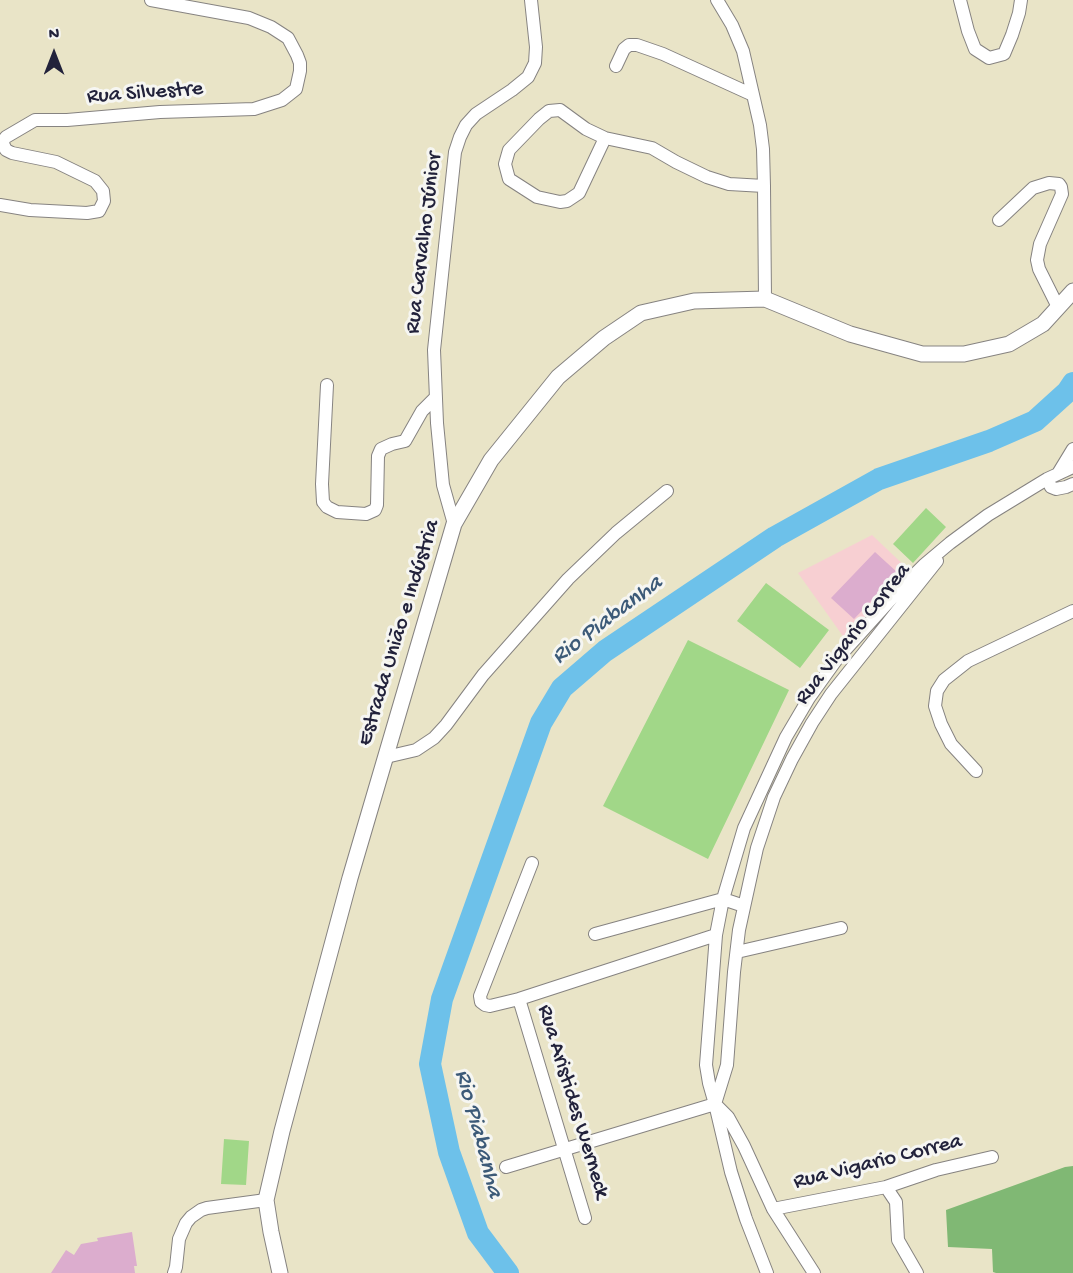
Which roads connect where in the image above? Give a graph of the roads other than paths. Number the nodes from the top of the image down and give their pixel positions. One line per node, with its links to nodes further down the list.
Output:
1 (151, 0): 10 (street, Rua Silvestre)
2 (531, 0): 16 (street, Rua Carvalho Júnior)
3 (717, 0): 7 (street)
4 (960, 0): 5 (street)
5 (1021, 0)
6 (616, 66): 7 (street)
7 (753, 95): 9 (street)
8 (605, 138): 8 (street); 9 (street)
9 (764, 186): 13 (street)
10 (0, 204)
11 (999, 220): 14 (street)
12 (1073, 291): 14 (main road, Estrada União e Indústria)
13 (765, 299): 14 (main road, Estrada União e Indústria); 23 (main road, Estrada União e Indústria)
14 (1058, 307)
15 (327, 385): 16 (street)
16 (436, 397): 23 (street, Rua Carvalho Júnior)
17 (1073, 449): 19 (street, Rua Vigario Correa)
18 (1073, 467): 19 (street)
19 (1059, 472): 20 (street, Rua Vigario Correa)
20 (1047, 479): 21 (street); 24 (street, Rua Vigario Correa)
21 (1073, 484)
22 (668, 491): 28 (street)
23 (454, 524): 28 (main road, Estrada União e Indústria)
24 (950, 543): 26 (street, Rua Vigario Correa); 27 (street, Rua Vigario Correa)
25 (1073, 611): 29 (street)
26 (820, 682): 27 (street); 31 (street, Rua Vigario Correa)
27 (831, 694): 32 (street, Rua Vigario Correa)
28 (386, 757): 43 (main road, Estrada União e Indústria)
29 (976, 771)
30 (532, 863): 37 (street)
31 (723, 899): 32 (street); 34 (street); 35 (street, Rua Vigario Correa)
32 (744, 906): 36 (street, Rua Vigario Correa)
33 (841, 928): 36 (street)
34 (595, 934)
35 (716, 935): 37 (street); 38 (street, Rua Vigario Correa)
36 (737, 952): 38 (street, Rua Vigario Correa)
37 (519, 999): 39 (street, Rua Aristides Werneck)
38 (716, 1104): 39 (street); 44 (street, Rua Vigario Correa); 48 (street)
39 (564, 1150): 41 (street); 45 (street, Rua Aristides Werneck)
40 (992, 1157): 42 (street, Rua Vigario Correa)
41 (506, 1167)
42 (886, 1187): 44 (street, Rua Vigario Correa); 50 (street)
43 (267, 1200): 46 (street); 47 (main road, Estrada União e Indústria)
44 (773, 1209): 49 (street, Rua Vigario Correa)
45 (585, 1218)
46 (174, 1273)
47 (280, 1273)
48 (767, 1273)
49 (814, 1273)
50 (917, 1273)

